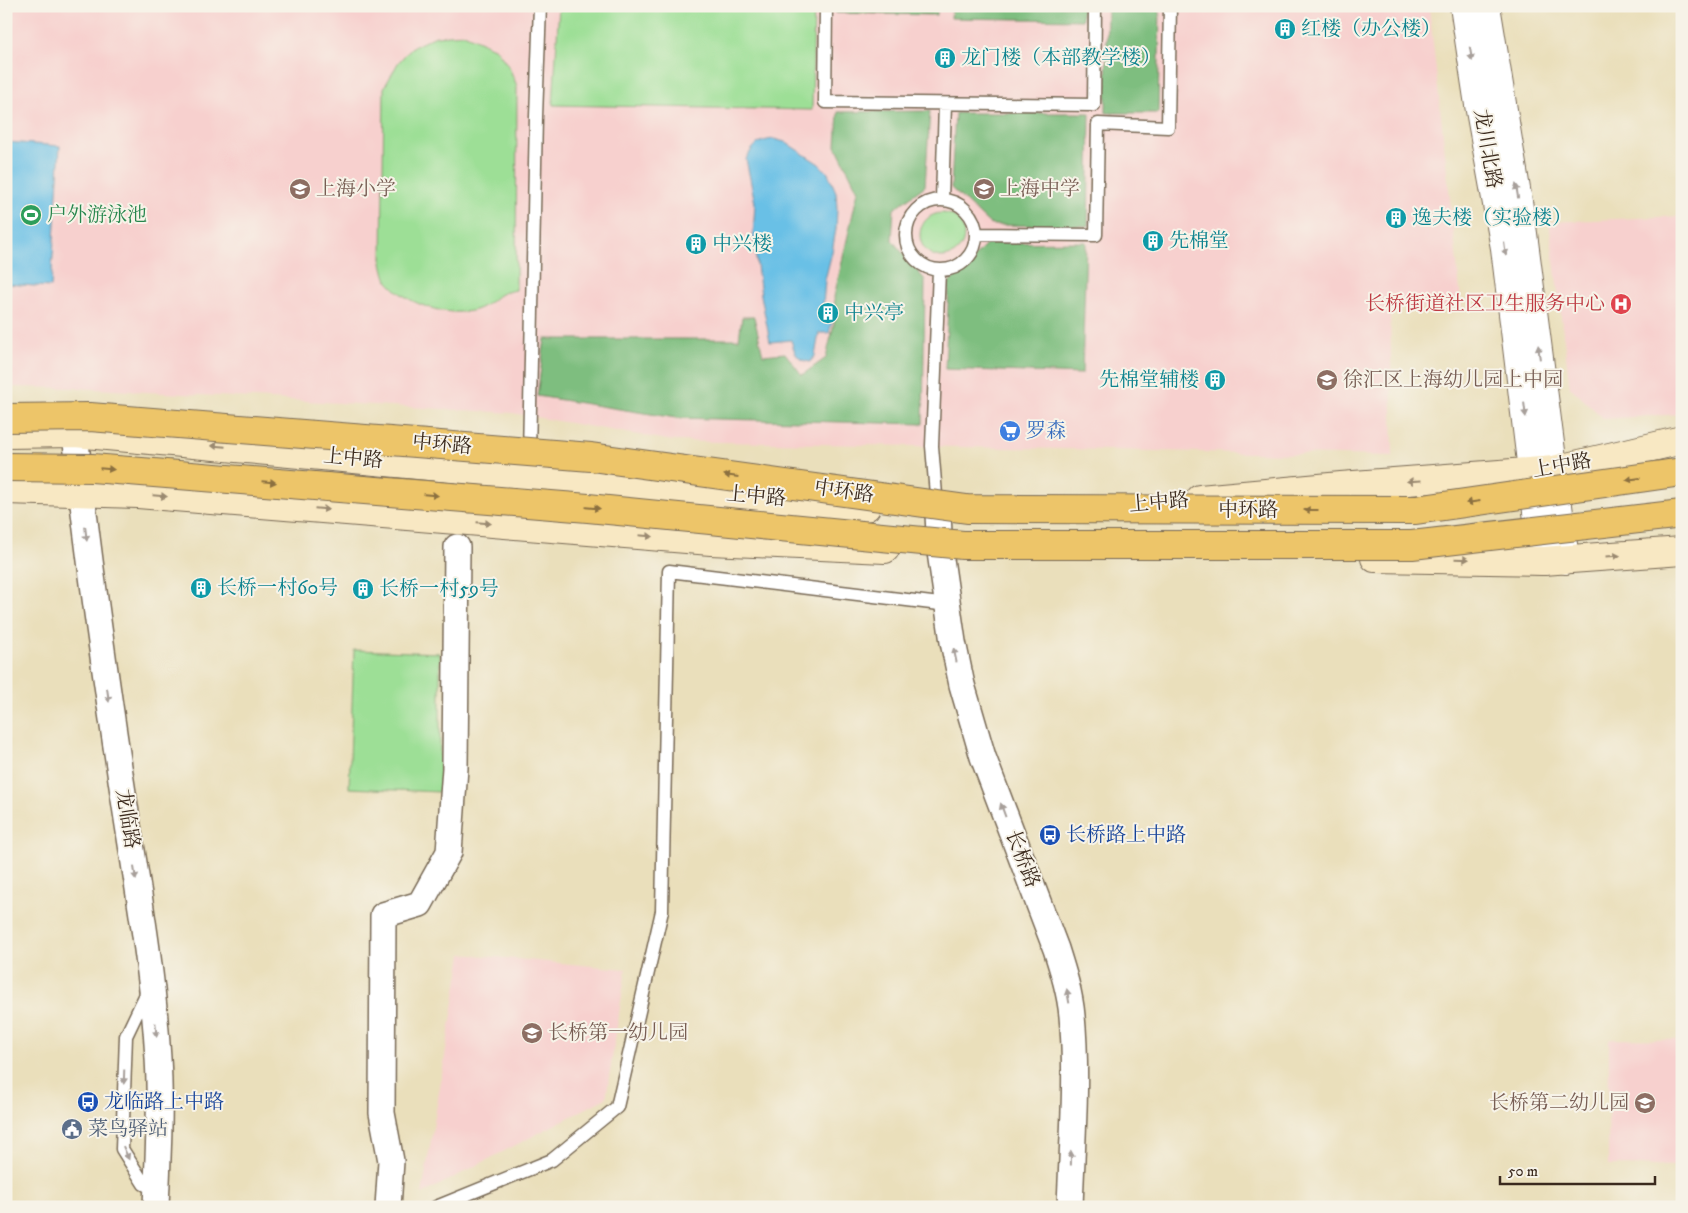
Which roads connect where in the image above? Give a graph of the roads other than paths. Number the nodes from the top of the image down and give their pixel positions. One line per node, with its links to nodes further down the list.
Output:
1 (540, 6): 18 (lane)
2 (826, 6): 7 (lane)
3 (1095, 6): 7 (lane)
4 (1170, 6): 9 (lane)
5 (1464, 6): 16 (street, 龙川北路, one-way to 16)
6 (1486, 6): 16 (street, 龙川北路, one-way to 6)
7 (945, 104): 8 (lane)
8 (942, 200): 9 (lane); 10 (lane)
9 (977, 234): 10 (lane)
10 (938, 270): 21 (lane)
11 (6, 418): 17 (highway, 中环路, one-way to 11, bridge)
12 (75, 433): 13 (main road, 上中路); 18 (main road, 上中路, one-way to 12); 20 (street, 龙临路)
13 (6, 434)
14 (1682, 440): 16 (main road, 上中路)
15 (6, 467): 22 (highway, 中环路, one-way to 22, bridge)
16 (1544, 471): 21 (main road, 上中路, one-way to 21); 26 (street, 龙川北路)
17 (1682, 472)
18 (528, 475): 21 (main road, 上中路)
19 (6, 490): 20 (main road)
20 (81, 492): 25 (main road, one-way to 25); 28 (street, 龙临路, one-way to 28)
21 (938, 514): 25 (street, 长桥路)
22 (1682, 514)
23 (457, 546): 30 (street)
24 (1682, 551): 26 (main road, one-way to 24)
25 (940, 552): 26 (main road, one-way to 26); 27 (street, 长桥路)
26 (1554, 560)
27 (948, 605): 31 (lane); 32 (street, 长桥路, one-way to 27)
28 (152, 981): 29 (street, 龙临路, one-way to 29); 29 (lane, one-way to 29)
29 (156, 1199)
30 (388, 1207)
31 (436, 1207)
32 (1070, 1207)

